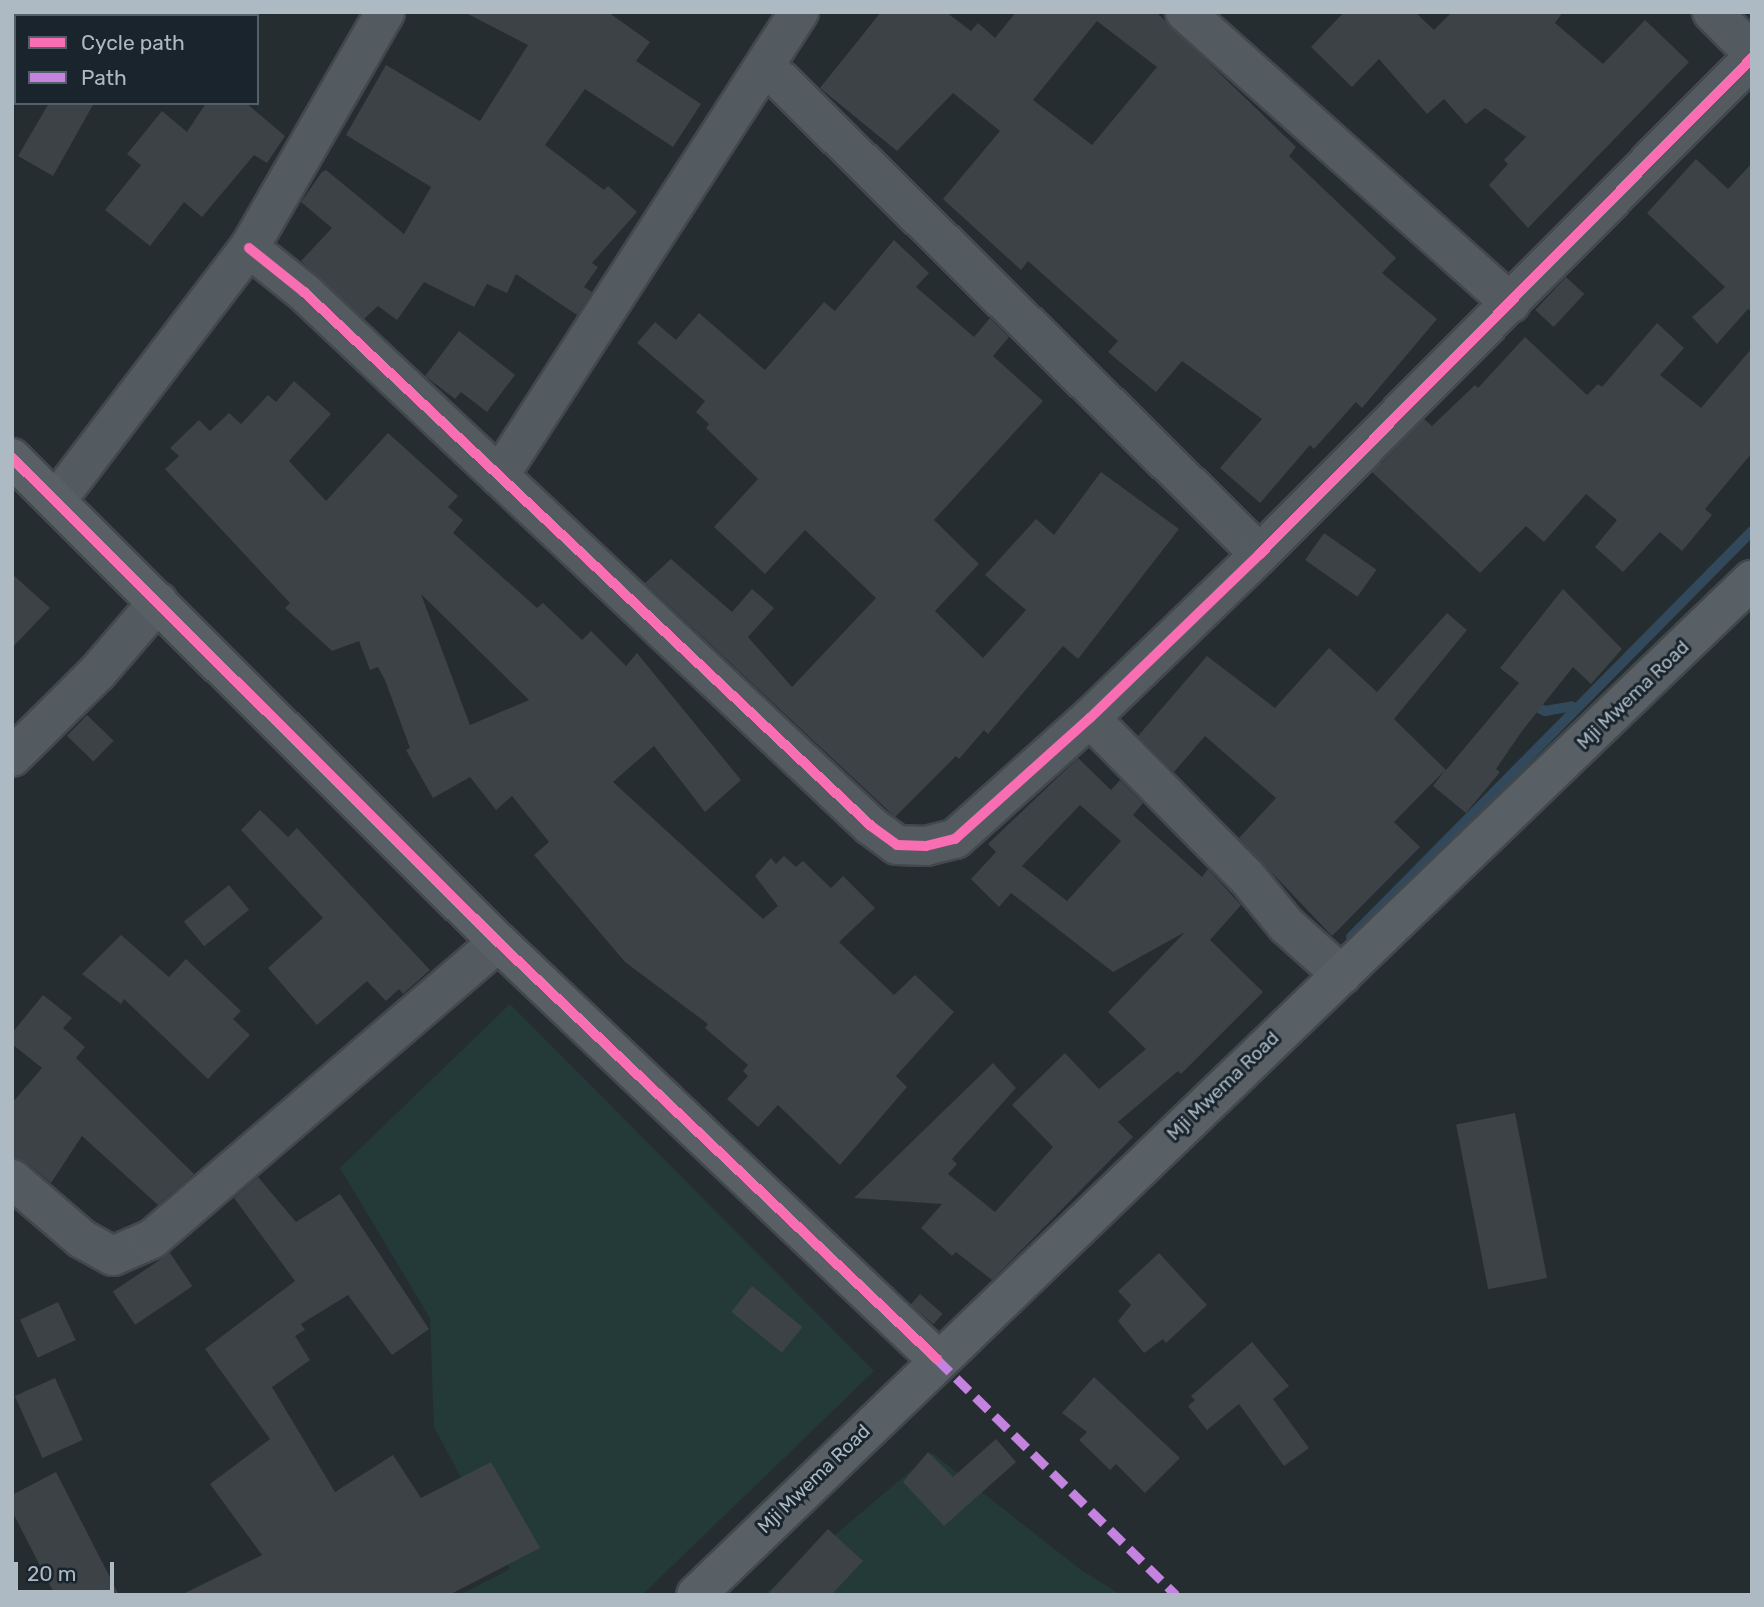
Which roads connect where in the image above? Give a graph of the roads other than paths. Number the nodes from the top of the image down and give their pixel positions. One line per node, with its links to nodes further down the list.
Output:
1 (385, 12): 8 (street)
2 (799, 12): 7 (street)
3 (1185, 12): 9 (street)
4 (1712, 12): 5 (street)
5 (1752, 52)
6 (1752, 58): 9 (street)
7 (767, 67): 11 (street); 13 (street)
8 (249, 248): 11 (street); 12 (street)
9 (1511, 303): 13 (street)
10 (12, 458): 12 (main road)
11 (499, 476): 16 (street)
12 (56, 501): 15 (main road)
13 (1260, 554): 16 (street)
14 (1752, 580): 19 (main road, Mji Mwema Road)
15 (158, 603): 17 (street); 18 (main road)
16 (1090, 718): 19 (street)
17 (12, 757)
18 (498, 942): 20 (street); 21 (main road)
19 (1342, 975): 21 (main road, Mji Mwema Road)
20 (12, 1180)
21 (937, 1359): 22 (main road, Mji Mwema Road)
22 (696, 1595)

